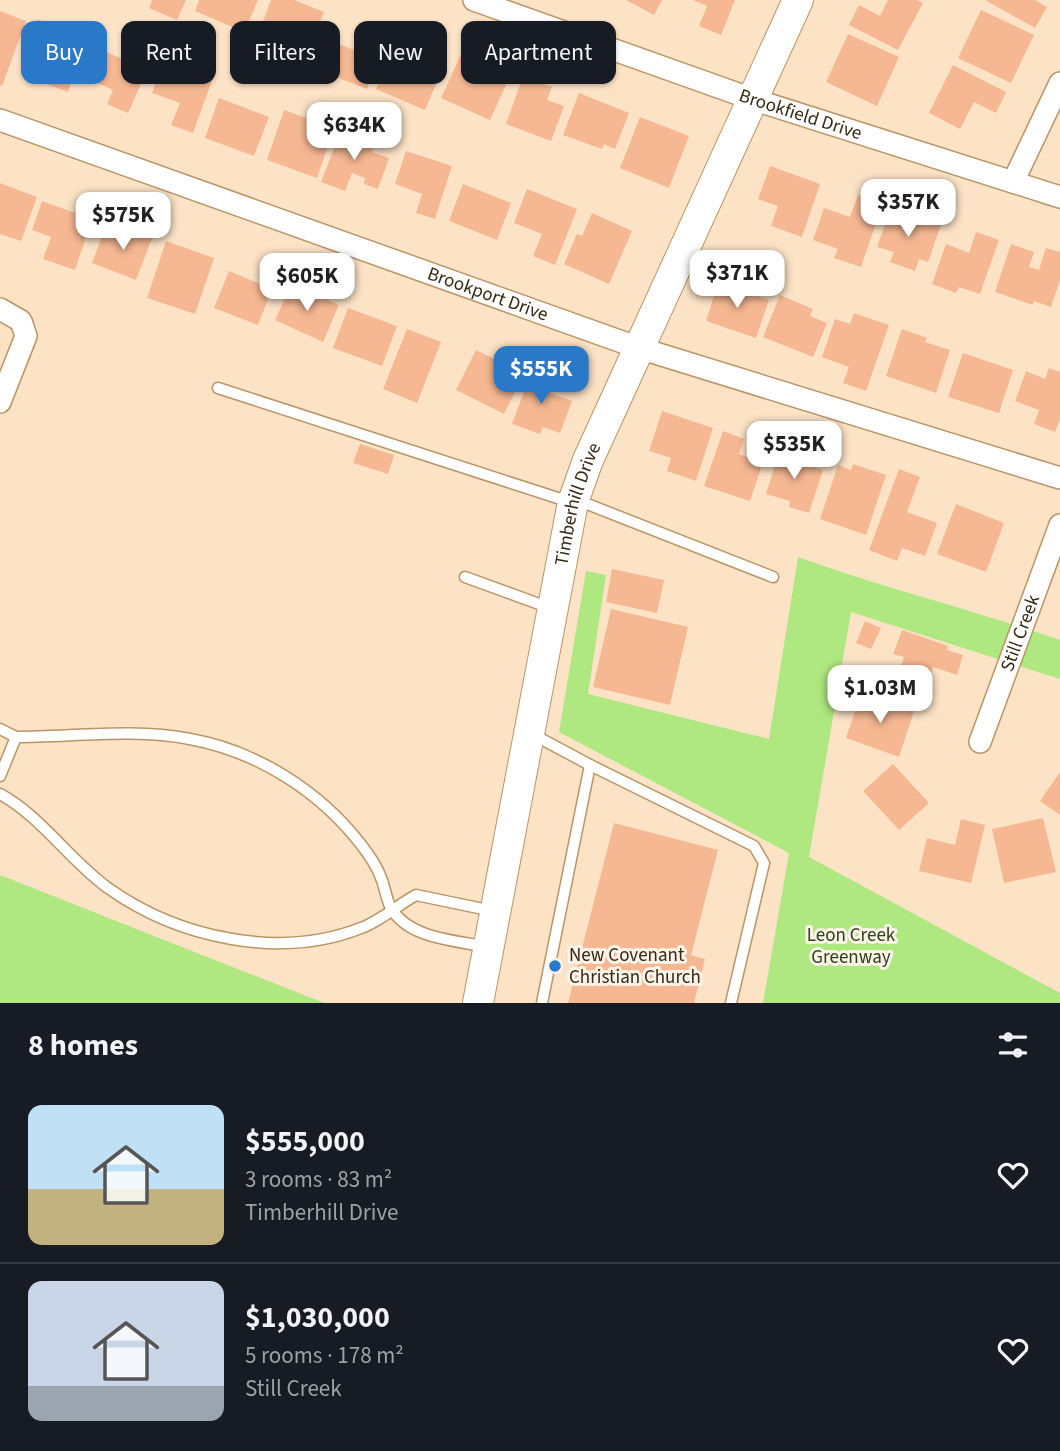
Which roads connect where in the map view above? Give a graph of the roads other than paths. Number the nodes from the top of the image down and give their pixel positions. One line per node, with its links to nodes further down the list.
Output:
1 (474, 0): 4 (street, Brookfield Drive)
2 (798, 0): 4 (street, Timberhill Drive)
3 (1060, 83): 6 (street)
4 (752, 99): 6 (street, Brookfield Drive); 9 (street, Timberhill Drive)
5 (0, 120): 9 (street, Brookport Drive)
6 (1013, 182): 7 (street, Brookfield Drive)
7 (1060, 197)
8 (0, 309): 11 (street)
9 (639, 348): 12 (street, Brookport Drive); 13 (street, Timberhill Drive)
10 (218, 388): 13 (lane)
11 (0, 402)
12 (1060, 478)
13 (574, 501): 16 (lane); 17 (street, Timberhill Drive)
14 (1060, 524): 21 (street, Still Creek)
15 (465, 577): 17 (lane)
16 (773, 577)
17 (553, 609): 19 (street, Timberhill Drive)
18 (0, 729): 20 (lane)
19 (529, 733): 22 (lane); 26 (street, Timberhill Drive)
20 (16, 737): 23 (lane); 25 (lane)
21 (980, 742)
22 (590, 765): 29 (lane); 30 (lane)
23 (0, 775)
24 (0, 794): 25 (lane)
25 (391, 909): 26 (lane); 27 (lane)
26 (496, 912): 27 (street, Timberhill Drive)
27 (489, 947): 28 (street, Timberhill Drive)
28 (478, 1003)
29 (542, 1003)
30 (731, 1003)

